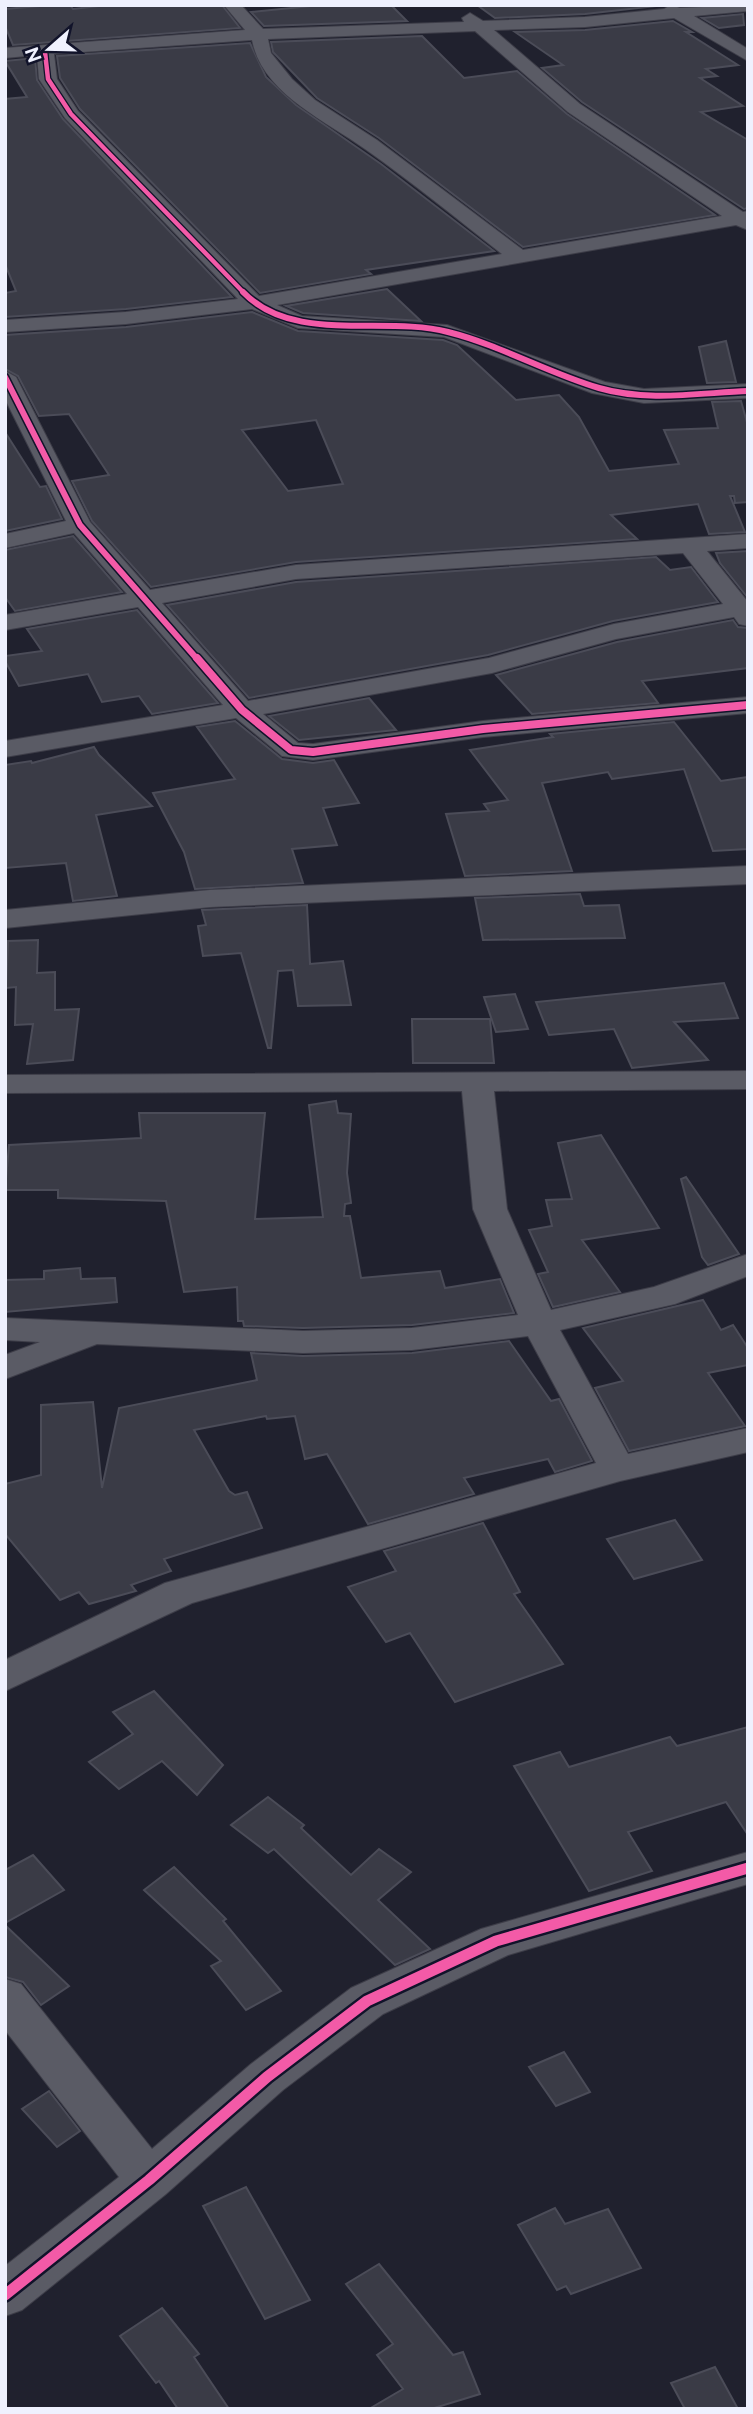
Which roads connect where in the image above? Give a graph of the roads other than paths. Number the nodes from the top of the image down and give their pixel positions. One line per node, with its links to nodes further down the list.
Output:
1 (232, 5): 7 (street)
2 (454, 5): 6 (street)
3 (663, 5): 5 (street)
4 (748, 6): 5 (street)
5 (679, 15): 6 (street); 10 (street)
6 (480, 26): 7 (street); 11 (street)
7 (259, 35): 8 (street); 12 (street)
8 (45, 52): 9 (street); 13 (street)
9 (5, 53)
10 (748, 56)
11 (745, 220): 12 (street)
12 (519, 257): 13 (street)
13 (254, 303): 14 (street); 16 (street)
14 (5, 326)
15 (5, 377): 17 (street)
16 (748, 391)
17 (13, 412): 18 (street)
18 (80, 525): 19 (street); 22 (street)
19 (5, 541)
20 (748, 541): 21 (street)
21 (690, 546): 22 (street); 23 (street)
22 (142, 600): 24 (street); 26 (street)
23 (743, 614): 26 (street)
24 (5, 623)
25 (748, 705): 26 (street)
26 (242, 710): 27 (street)
27 (5, 749)
28 (748, 875): 29 (street)
29 (5, 919)
30 (748, 1080): 31 (street)
31 (477, 1082): 32 (street); 34 (street)
32 (5, 1084)
33 (748, 1264): 34 (street)
34 (540, 1324): 36 (street); 39 (street)
35 (5, 1329): 36 (street)
36 (98, 1332): 37 (street)
37 (5, 1368)
38 (748, 1440): 39 (street)
39 (618, 1469): 40 (street)
40 (5, 1677)
41 (748, 1868): 43 (street)
42 (5, 1997): 43 (street)
43 (149, 2180): 44 (street)
44 (5, 2295)

